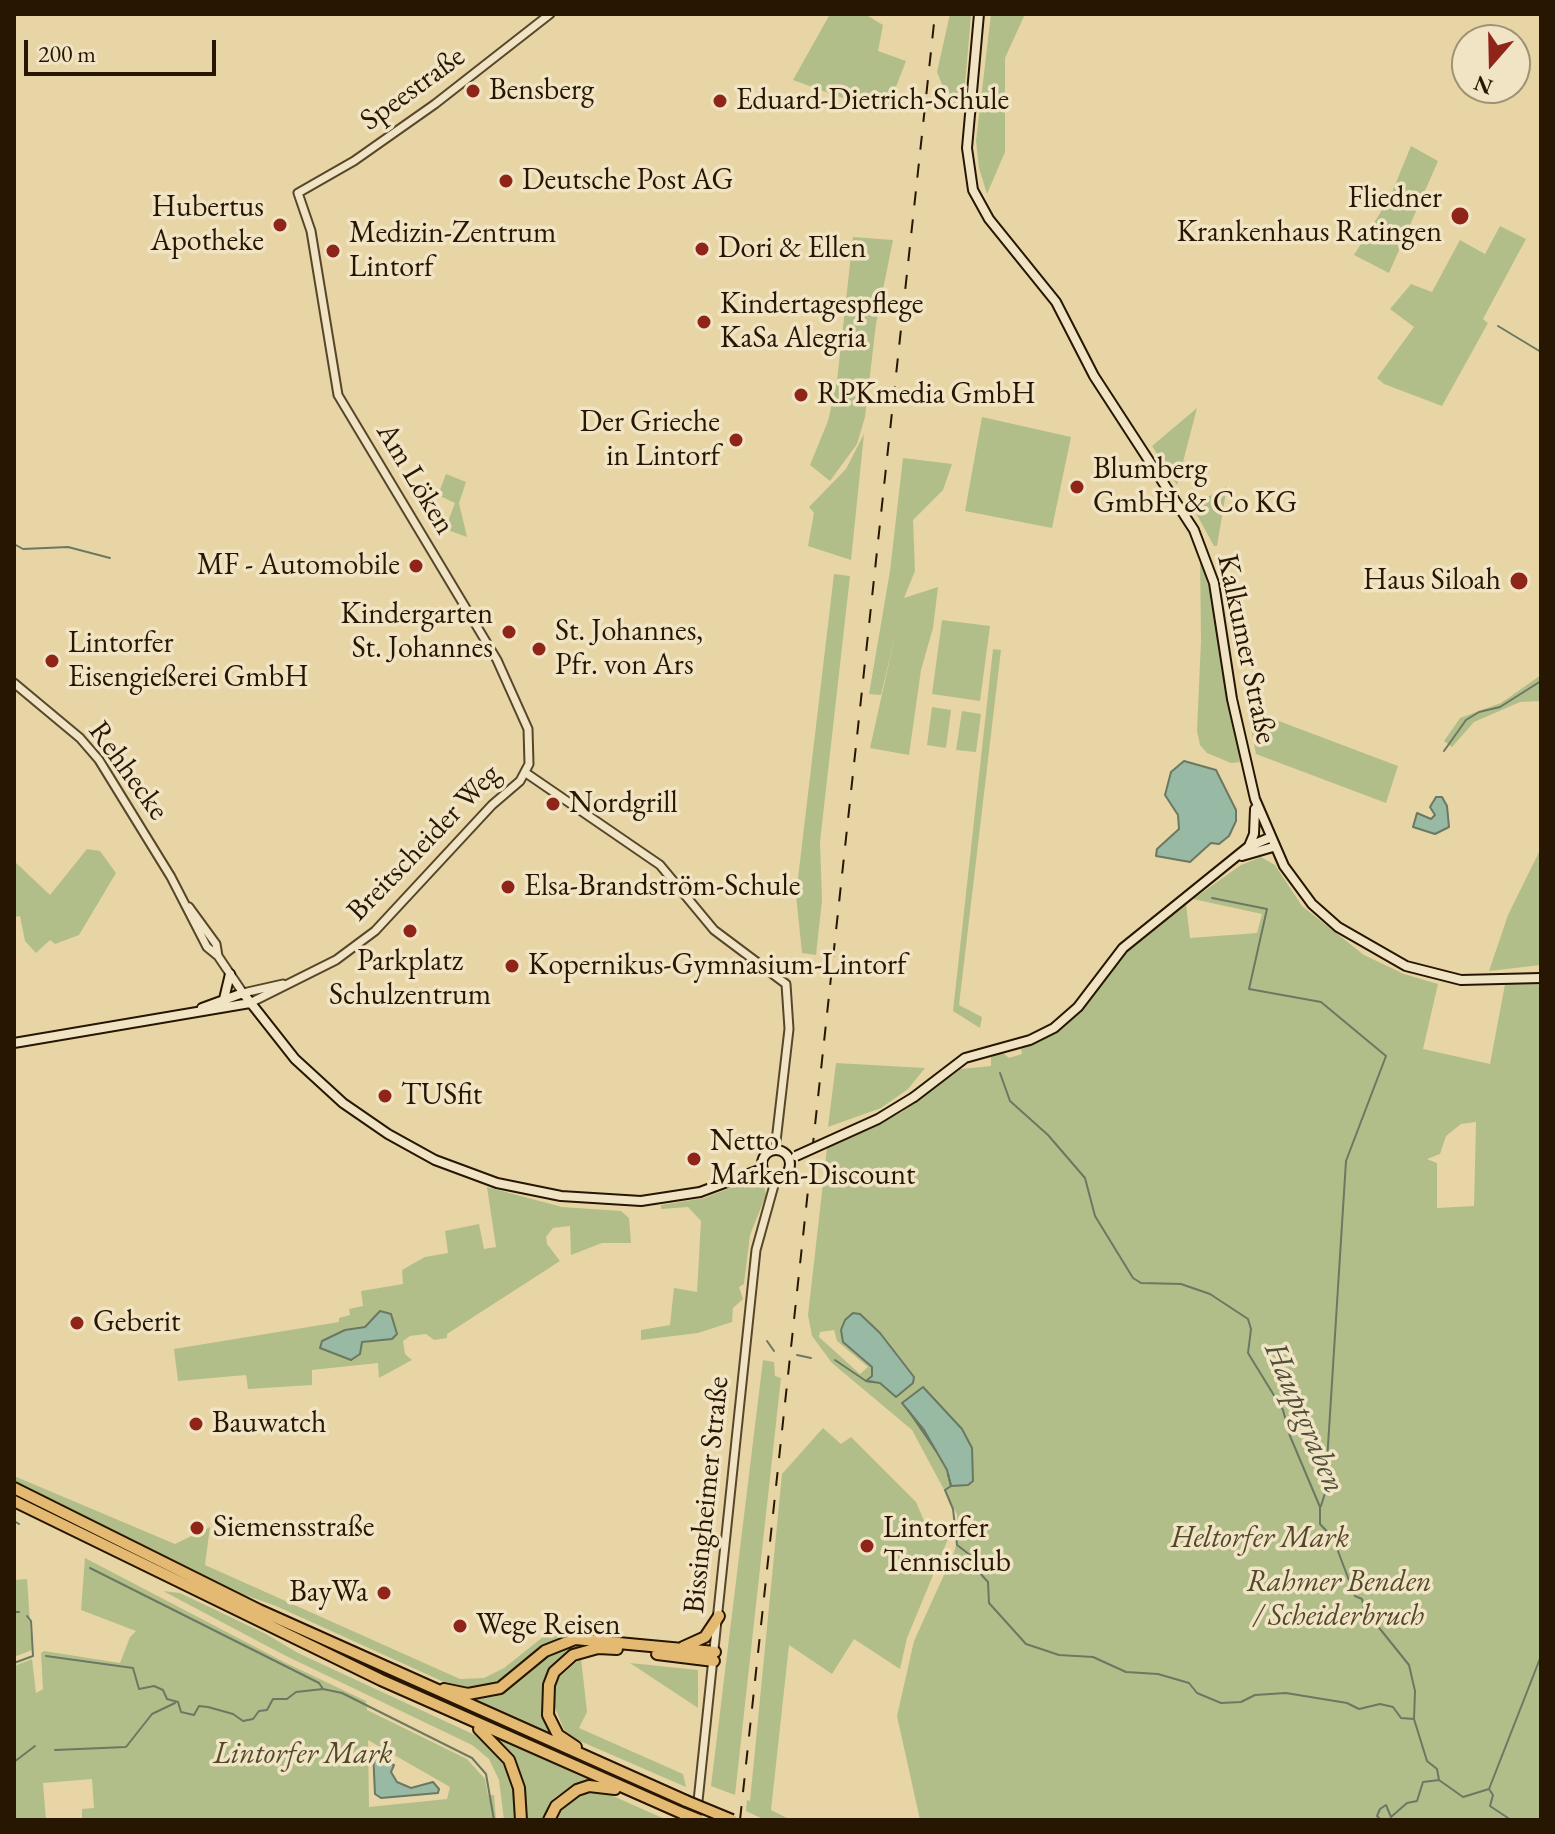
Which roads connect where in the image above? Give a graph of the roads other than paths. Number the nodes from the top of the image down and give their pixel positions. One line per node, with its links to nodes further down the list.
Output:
1 (550, 14): 3 (street, Speestraße)
2 (979, 14): 6 (main road, Kalkumer Straße)
3 (298, 193): 5 (street, Am Löken)
4 (14, 683): 11 (street, Rehhecke)
5 (526, 773): 13 (street, Breitscheider Weg); 19 (street, Breitscheider Weg)
6 (1255, 799): 7 (main road, Kalkumer Straße); 8 (main road)
7 (1269, 838): 8 (main road); 9 (main road, Kalkumer Straße)
8 (1248, 847): 10 (main road)
9 (1273, 847): 10 (main road); 12 (main road, Kalkumer Straße)
10 (1241, 856): 20 (main road, bridge)
11 (230, 974): 14 (street, Rehhecke); 15 (main road)
12 (1541, 978)
13 (293, 983): 14 (street, Breitscheider Weg); 16 (street, Breitscheider Weg)
14 (243, 993): 15 (main road, Breitscheider Weg); 16 (main road, Rehhecke)
15 (224, 999): 17 (main road, Breitscheider Weg)
16 (250, 1003): 17 (main road, Breitscheider Weg); 21 (main road, Rehhecke)
17 (202, 1008): 18 (main road, Breitscheider Weg)
18 (14, 1043)
19 (775, 1150): 20 (main road); 21 (main road)
20 (792, 1157): 22 (main road)
21 (762, 1169): 22 (main road)
22 (776, 1178): 25 (street, Bissingheimer Straße)
23 (14, 1488): 28 (highway)
24 (14, 1501): 29 (highway)
25 (719, 1616): 26 (highway); 27 (street, Bissingheimer Straße)
26 (676, 1649): 27 (highway); 28 (highway)
27 (714, 1657): 30 (highway); 34 (street, Bissingheimer Straße)
28 (401, 1675): 30 (highway)
29 (454, 1713): 31 (highway); 32 (highway)
30 (608, 1767): 35 (highway, bridge)
31 (684, 1814): 33 (highway); 34 (highway, bridge)
32 (521, 1820)
33 (549, 1820)
34 (698, 1820)
35 (732, 1820)

